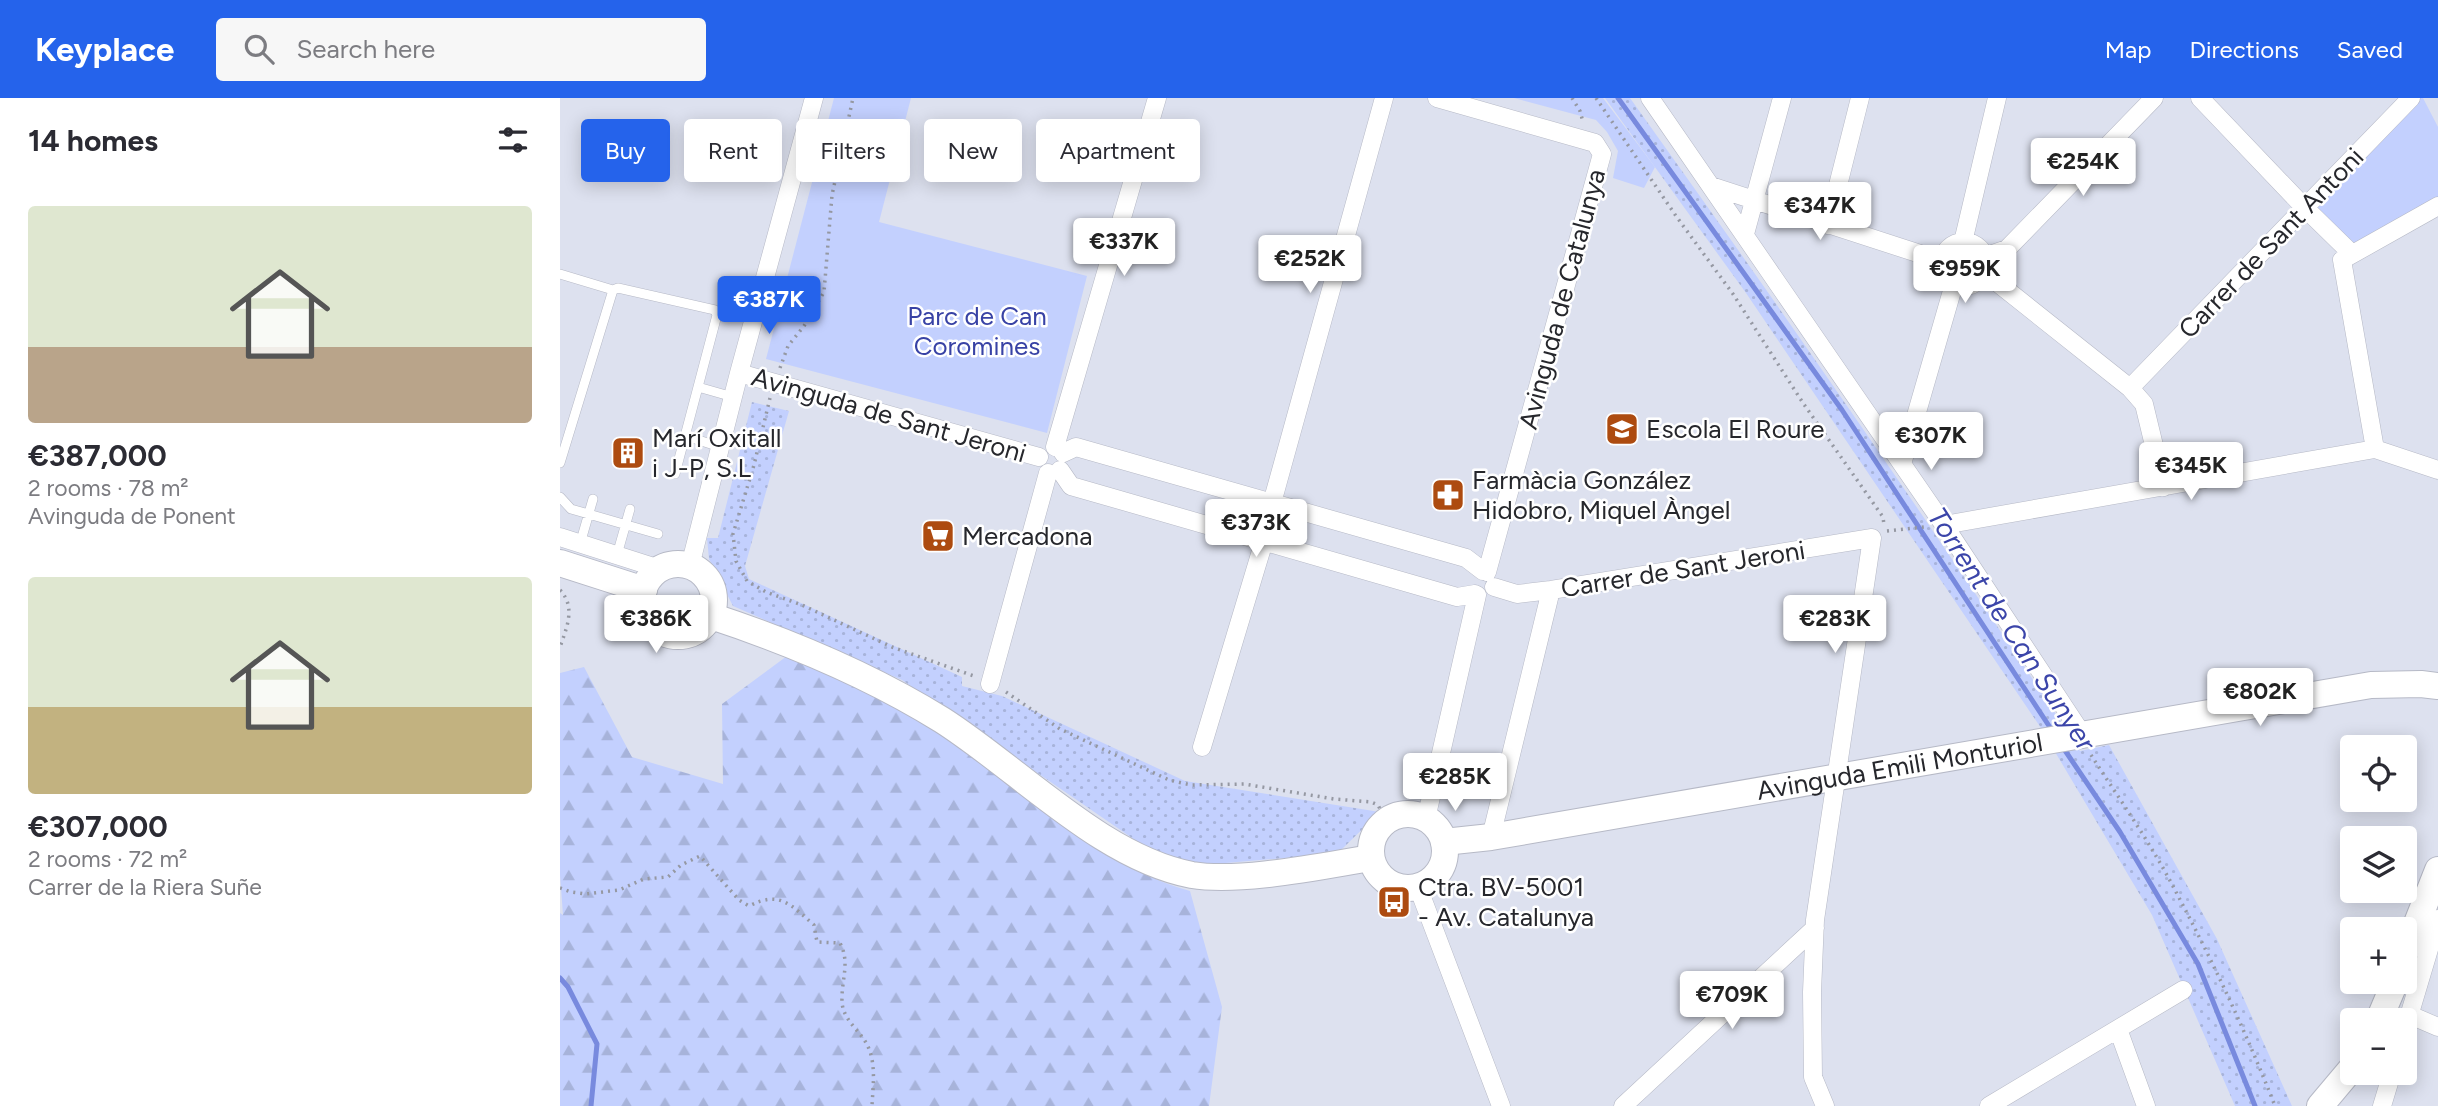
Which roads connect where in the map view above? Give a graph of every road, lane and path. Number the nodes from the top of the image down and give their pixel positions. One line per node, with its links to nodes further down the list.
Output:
1 (814, 98): 30 (street)
2 (853, 98): 31 (path)
3 (1157, 98): 38 (street)
4 (1384, 98): 46 (street)
5 (1437, 98): 16 (street)
6 (1572, 98): 16 (path)
7 (1596, 98): 52 (path)
8 (1650, 98): 15 (street)
9 (1782, 98): 18 (street)
10 (1860, 98): 21 (street)
11 (1997, 98): 23 (street)
12 (2154, 98): 26 (street)
13 (2200, 98): 20 (street)
14 (2411, 98): 20 (street, Carrer de Sant Antoni)
15 (1662, 106): 17 (street)
16 (1577, 138): 60 (street, Avinguda de Catalunya)
17 (1711, 186): 18 (street); 22 (street)
18 (1754, 201): 21 (street); 22 (street)
19 (2438, 206): 24 (street)
20 (2305, 208): 24 (street); 33 (street, Carrer de Sant Antoni)
21 (1828, 225): 25 (street)
22 (1745, 234): 40 (street)
23 (1963, 242): 25 (street); 26 (street)
24 (2347, 257): 37 (street)
25 (1942, 261): 28 (street)
26 (1984, 264): 28 (street); 33 (street)
27 (560, 274): 29 (lane)
28 (1954, 284): 40 (street)
29 (613, 290): 32 (lane); 39 (lane)
30 (739, 373): 31 (street, Avinguda de Sant Jeroni); 34 (street)
31 (774, 383): 38 (street, Avinguda de Sant Jeroni)
32 (698, 387): 34 (lane); 35 (lane)
33 (2130, 388): 43 (street)
34 (733, 397): 36 (street)
35 (686, 436): 36 (lane); 42 (lane)
36 (720, 447): 58 (street)
37 (2375, 449): 41 (street); 43 (street)
38 (1053, 460): 46 (street, Avinguda de Sant Jeroni); 54 (street, Avinguda de Sant Jeroni); 66 (street)
39 (560, 464)
40 (1902, 464): 50 (street)
41 (2438, 470)
42 (676, 474)
43 (2164, 487): 50 (street)
44 (560, 497): 48 (lane)
45 (593, 499): 48 (lane)
46 (1272, 503): 60 (street, Avinguda de Sant Jeroni)
47 (630, 509): 49 (lane)
48 (588, 514): 49 (lane); 55 (lane)
49 (625, 524): 51 (lane); 56 (lane)
50 (1939, 526): 52 (path); 68 (street)
51 (658, 534)
52 (1879, 535): 63 (street, Carrer de Sant Jeroni); 70 (street)
53 (560, 537): 55 (street)
54 (1264, 541): 60 (street, Avinguda de Sant Jeroni); 69 (street)
55 (580, 544): 56 (street)
56 (617, 555): 59 (street)
57 (560, 562): 62 (street)
58 (690, 566): 59 (street); 64 (street)
59 (660, 569): 62 (street)
60 (1483, 584): 63 (street, Carrer de Sant Jeroni); 71 (street, Avinguda de Catalunya)
61 (560, 590): 65 (path)
62 (643, 590): 64 (street)
63 (1551, 590): 72 (street)
64 (711, 616): 74 (street)
65 (560, 647)
66 (990, 684)
67 (2438, 686): 68 (street, Avinguda Emili Monturiol)
68 (2078, 734): 70 (street, Avinguda Emili Monturiol); 94 (path)
69 (1202, 747)
70 (1835, 778): 72 (street, Avinguda Emili Monturiol); 79 (street)
71 (1426, 819): 73 (street); 74 (street)
72 (1491, 837): 73 (street, Avinguda Emili Monturiol)
73 (1444, 842): 76 (street)
74 (1371, 858): 76 (street)
75 (2438, 870): 78 (street)
76 (1418, 887): 89 (street)
77 (560, 888): 88 (path)
78 (2417, 923)
79 (1815, 929): 90 (street); 91 (street)
80 (2436, 933): 82 (street)
81 (2183, 990): 85 (street)
82 (2412, 1008)
83 (2417, 1018): 84 (street)
84 (2438, 1027)
85 (2118, 1030): 92 (street); 93 (street)
86 (2340, 1082): 95 (street)
87 (2388, 1085): 96 (street)
88 (872, 1106)
89 (1501, 1106)
90 (1623, 1106)
91 (1825, 1106)
92 (1989, 1106)
93 (2146, 1106)
94 (2275, 1106)
95 (2320, 1106)
96 (2382, 1106)

